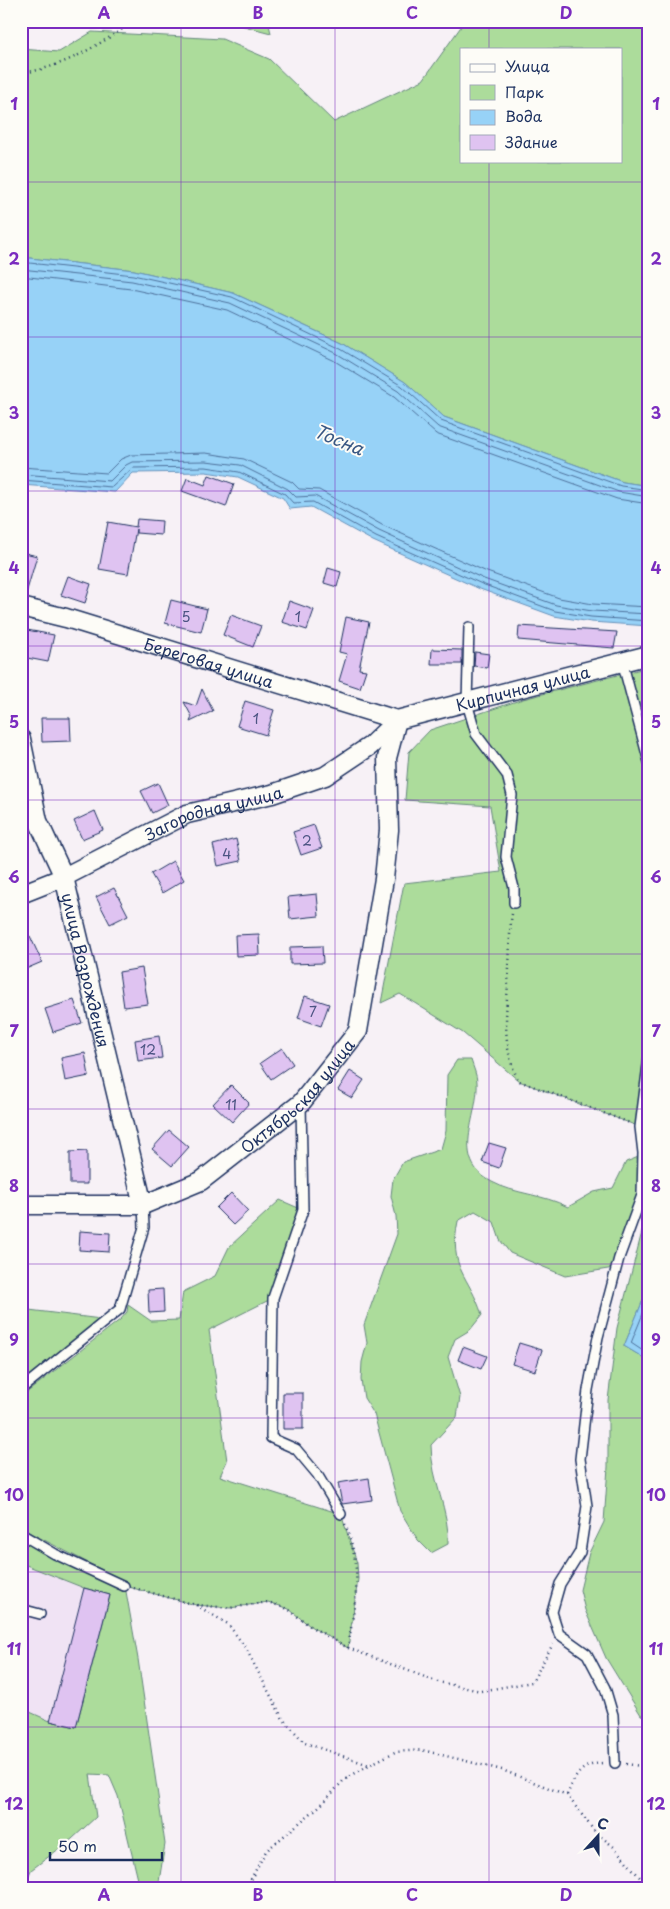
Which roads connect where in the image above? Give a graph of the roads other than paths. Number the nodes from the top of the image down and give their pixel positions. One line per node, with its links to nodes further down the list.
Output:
1 (21, 607): 6 (street, Береговая улица)
2 (469, 627): 5 (lane)
3 (649, 655): 4 (street, Кирпичная улица)
4 (622, 660): 5 (street, Кирпичная улица); 8 (lane)
5 (467, 703): 6 (street, Кирпичная улица); 11 (lane)
6 (397, 720): 9 (street, Загородная улица); 13 (street, Октябрьская улица)
7 (21, 739): 9 (street, улица Возрождения)
8 (649, 762)
9 (64, 876): 10 (street, Загородная улица); 15 (street, улица Возрождения)
10 (21, 894)
11 (514, 903)
12 (649, 1056): 22 (lane)
13 (301, 1104): 15 (street, Октябрьская улица); 17 (lane)
14 (21, 1205): 15 (street, Октябрьская улица)
15 (143, 1205): 16 (lane)
16 (21, 1389)
17 (341, 1514)
18 (21, 1534): 19 (lane)
19 (124, 1586)
20 (21, 1609): 21 (lane)
21 (40, 1614)
22 (615, 1763)

